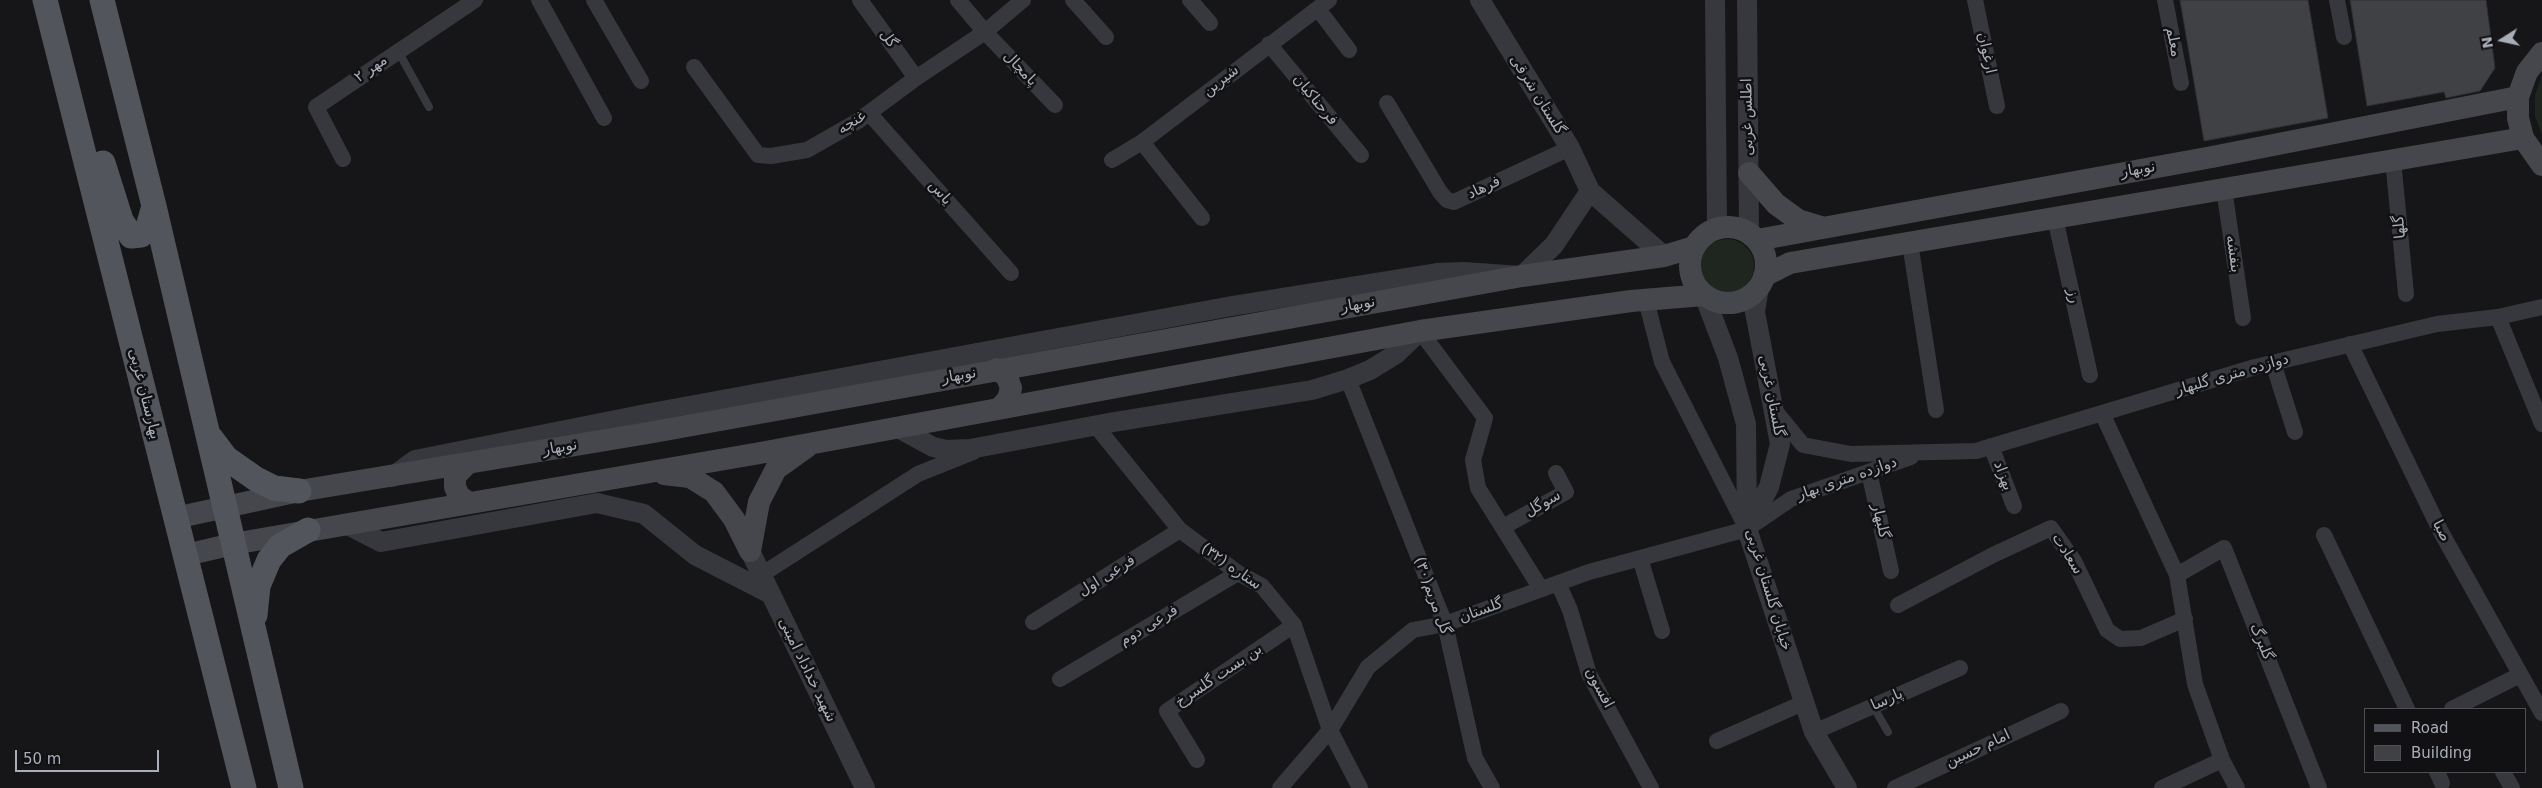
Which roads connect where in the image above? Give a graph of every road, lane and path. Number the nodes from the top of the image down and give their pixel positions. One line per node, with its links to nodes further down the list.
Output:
1 (45, 0): 31 (main road, بهارستان غربی)
2 (102, 0): 49 (main road)
3 (475, 0): 24 (street, مهر ۲)
4 (539, 0): 37 (street)
5 (594, 0): 28 (street)
6 (860, 0): 27 (street, گل)
7 (958, 0): 19 (street, پامچال)
8 (1024, 0): 19 (street, غنچه)
9 (1074, 0): 20 (street)
10 (1190, 0): 18 (street)
11 (1480, 0): 40 (street, گلستان شرقی)
12 (1715, 0): 53 (street)
13 (1747, 0): 46 (street, اطلس غربی)
14 (1975, 0): 34 (street, ارغوان)
15 (2165, 0): 29 (street, معلم)
16 (2337, 0): 21 (street)
17 (1323, 4): 22 (street, شیرین); 23 (street)
18 (1210, 23)
19 (985, 32): 27 (street, غنچه); 33 (street, پامچال)
20 (1106, 37)
21 (2344, 37)
22 (1269, 44): 39 (street, شیرین); 41 (street, فرحناکیان)
23 (1349, 50)
24 (398, 51): 35 (lane); 42 (street, مهر ۲)
25 (2542, 53): 30 (main road)
26 (694, 67): 36 (street, غنچه)
27 (916, 78): 36 (street, غنچه)
28 (640, 81)
29 (2181, 83)
30 (2518, 97): 38 (main road); 52 (main road, نوبهار)
31 (72, 102): 49 (main road); 97 (main road, بهارستان غربی)
32 (1387, 103): 40 (street, فرهاد)
33 (1055, 105)
34 (1997, 106)
35 (429, 107)
36 (869, 112): 58 (street, یاس)
37 (604, 118)
38 (2523, 138): 44 (main road); 45 (main road)
39 (1142, 142): 43 (street, شیرین); 50 (street)
40 (1570, 148): 48 (street, گلستان شرقی)
41 (1362, 155)
42 (343, 159)
43 (1112, 160)
44 (2393, 160): 47 (main road); 61 (street, گلها)
45 (2542, 165)
46 (1749, 173): 52 (main road); 54 (street, اطلس غربی)
47 (2224, 189): 51 (main road); 66 (street, بنفشه)
48 (1590, 191): 57 (street, گلستان شرقی); 59 (street)
49 (154, 206): 83 (main road)
50 (1202, 218)
51 (2055, 218): 55 (main road); 71 (street, رز)
52 (1822, 227): 54 (main road, نوبهار)
53 (1717, 228): 54 (main road); 56 (main road)
54 (1753, 237): 60 (main road)
55 (1910, 243): 60 (main road); 75 (street)
56 (1694, 247): 57 (main road, نوبهار); 62 (main road)
57 (1664, 256): 59 (main road, نوبهار)
58 (1011, 274)
59 (1522, 276): 70 (main road, نوبهار); 73 (street)
60 (1762, 282): 62 (main road); 76 (street, گلستان غربی)
61 (2406, 294)
62 (1704, 295): 63 (main road); 100 (street, خیابان گلستان غربی)
63 (1646, 300): 67 (main road); 100 (street)
64 (2542, 307): 65 (street, دوازده متری گلبهار)
65 (2498, 317): 68 (street, دوازده متری گلبهار); 79 (street)
66 (2243, 318)
67 (1420, 331): 72 (street); 74 (main road); 99 (street)
68 (2350, 344): 69 (street, دوازده متری گلبهار); 123 (street, صبا)
69 (2273, 363): 77 (street, دوازده متری گلبهار); 82 (street)
70 (997, 370): 73 (main road, نوبهار); 74 (main road)
71 (2090, 375)
72 (1348, 379): 80 (street); 118 (street, گل مریم(۳۰))
73 (824, 392): 78 (main road, نوبهار)
74 (999, 409): 81 (main road)
75 (1936, 410)
76 (1776, 412): 87 (street, دوازده متری گلبهار); 100 (street, گلستان غربی)
77 (2102, 413): 86 (street, دوازده متری گلبهار); 111 (street)
78 (647, 424): 88 (main road, نوبهار); 92 (street)
79 (2542, 424)
80 (1096, 425): 85 (street); 102 (street, ستاره (۳۲))
81 (898, 428): 84 (main road); 85 (street)
82 (2294, 432)
83 (207, 433): 93 (main road); 96 (main road)
84 (811, 443): 90 (main road); 105 (main road)
85 (989, 445): 110 (street)
86 (1991, 446): 87 (street, دوازده متری گلبهار); 95 (street, بهزاد)
87 (1925, 452): 89 (street, دوازده متری بهار)
88 (466, 465): 92 (main road, نوبهار); 94 (main road)
89 (1869, 472): 100 (street, دوازده متری بهار); 108 (street, گلبهار)
90 (643, 473): 94 (main road); 105 (main road)
91 (1556, 473): 99 (street, سوگل)
92 (392, 477): 93 (main road, نوبهار)
93 (299, 491): 96 (main road, نوبهار)
94 (469, 503): 98 (main road)
95 (2014, 506)
96 (224, 507): 97 (main road, نوبهار); 104 (main road)
97 (175, 518): 106 (main road, بهارستان غربی)
98 (346, 524): 101 (main road); 114 (street)
99 (1503, 527): 113 (street)
100 (1747, 529): 107 (street, گلستان); 125 (street, خیابان گلستان غربی)
101 (308, 530): 104 (main road); 121 (main road)
102 (1180, 530): 109 (street, ستاره (۳۲)); 117 (street, فرعی اول)
103 (2324, 535): 128 (street)
104 (233, 544): 106 (main road); 121 (main road)
105 (750, 551): 110 (street, شهید خداداد امینی)
106 (186, 555): 140 (main road, بهارستان غربی)
107 (1640, 558): 112 (street, گلستان); 120 (street)
108 (1892, 571)
109 (1238, 573): 119 (street, ستاره (۳۲)); 124 (street, فرعی دوم)
110 (761, 574): 114 (street, شهید خداداد امینی)
111 (2177, 575): 116 (street); 150 (street, گلبرگ)
112 (1558, 584): 113 (street, گلستان); 145 (street, افسون)
113 (1541, 590): 118 (street, گلستان)
114 (769, 593): 142 (street, شهید خداداد امینی)
115 (1898, 605): 116 (street, سعادت)
116 (2185, 619): 137 (street)
117 (1033, 622)
118 (1445, 624): 132 (street, گلستان); 144 (street, گل مریم(۳۰))
119 (1294, 625): 132 (street, ستاره (۳۲)); 136 (street, بن بست گلسرخ)
120 (1662, 631)
121 (255, 637): 141 (main road)
122 (1960, 668): 127 (street, پارسا)
123 (2520, 675): 126 (street); 131 (street, صبا)
124 (1060, 679)
125 (1803, 703): 133 (street, خیابان گلستان غربی); 135 (street)
126 (2469, 705): 129 (street)
127 (1873, 706): 133 (street, پارسا); 134 (lane)
128 (2407, 708)
129 (2456, 708)
130 (2061, 711): 147 (street, امام حسین)
131 (2542, 713)
132 (1330, 730): 139 (street, گلستان); 143 (street, ستاره (۳۲))
133 (1814, 732): 146 (street, خیابان گلستان غربی)
134 (1888, 732)
135 (1717, 741)
136 (1197, 760)
137 (2222, 760): 148 (street); 149 (street)
138 (2504, 773): 151 (street)
139 (1284, 786)
140 (244, 788)
141 (291, 788)
142 (865, 788)
143 (1360, 788)
144 (1492, 788)
145 (1651, 788)
146 (1846, 788)
147 (1895, 788)
148 (2162, 788)
149 (2237, 788)
150 (2319, 788)
151 (2512, 788)

